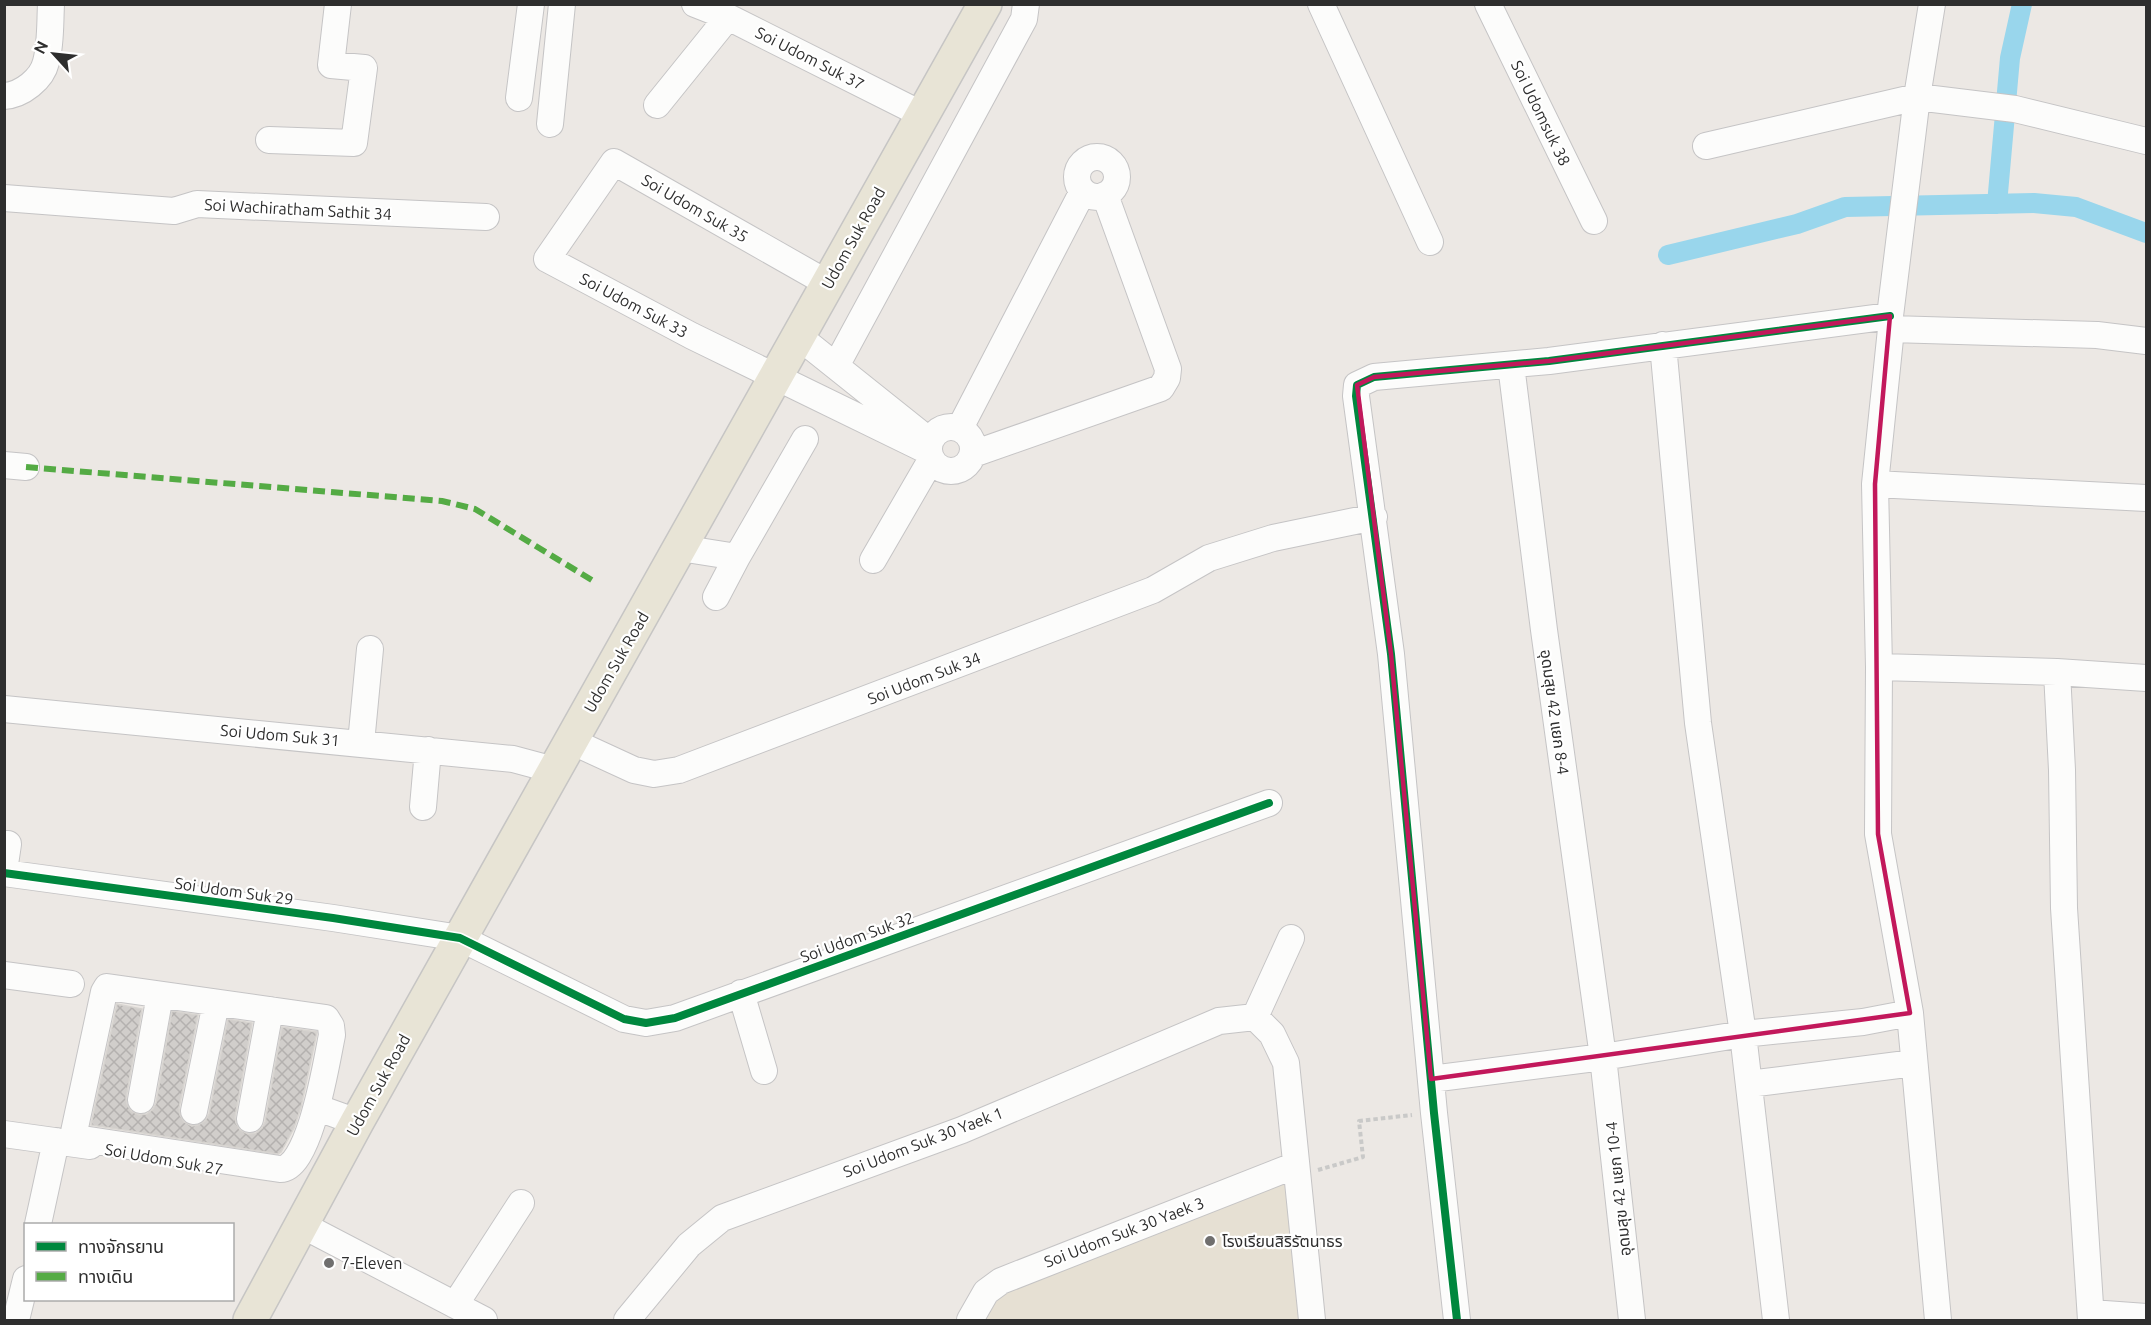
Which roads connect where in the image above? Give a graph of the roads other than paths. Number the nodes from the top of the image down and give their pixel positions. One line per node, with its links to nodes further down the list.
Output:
1 (51, 4): 12 (street)
2 (339, 4): 18 (street)
3 (531, 4): 13 (street)
4 (562, 4): 17 (street)
5 (695, 4): 11 (street, Soi Udom Suk 37)
6 (1026, 4): 32 (street)
7 (1321, 4): 25 (street)
8 (1488, 4): 24 (street, Soi Udomsuk 38)
9 (1932, 4): 14 (street)
10 (981, 7): 16 (main road, Udom Suk Road)
11 (728, 17): 15 (street); 16 (street, Soi Udom Suk 37)
12 (4, 96)
13 (519, 98)
14 (1917, 98): 19 (street); 20 (street); 27 (street)
15 (657, 105)
16 (922, 115): 26 (main road, Udom Suk Road)
17 (550, 124)
18 (269, 140)
19 (2146, 141)
20 (1706, 146)
21 (4, 198): 23 (street, Soi Wachiratham Sathit 34)
22 (580, 211): 26 (street, Soi Udom Suk 35); 33 (street, Soi Udom Suk 33)
23 (486, 217)
24 (1594, 221)
25 (1430, 242)
26 (827, 283): 28 (main road, Udom Suk Road)
27 (1891, 323): 29 (street); 30 (street); 38 (street)
28 (798, 336): 32 (street); 33 (main road, Udom Suk Road)
29 (2146, 341)
30 (1664, 345): 31 (street); 68 (street)
31 (1511, 365): 40 (street); 69 (street, อุดมสุข 42 แยก 8-4)
32 (836, 366): 36 (street)
33 (775, 376): 36 (street); 41 (main road, Udom Suk Road)
34 (960, 428): 36 (street); 37 (street); 37 (street)
35 (805, 440): 42 (street)
36 (930, 451): 37 (street); 43 (street)
37 (973, 454)
38 (1875, 484): 39 (street); 46 (street)
39 (2146, 498)
40 (1374, 517): 50 (street, Soi Udom Suk 34); 72 (street)
41 (680, 548): 42 (street); 50 (main road, Udom Suk Road)
42 (738, 557): 44 (street)
43 (873, 560)
44 (716, 597)
45 (370, 649): 51 (street)
46 (1879, 667): 47 (street); 66 (street)
47 (2057, 672): 48 (street); 89 (street)
48 (2146, 678)
49 (4, 709): 51 (street, Soi Udom Suk 31)
50 (571, 741): 53 (main road, Udom Suk Road)
51 (360, 743): 52 (street, Soi Udom Suk 31)
52 (428, 750): 53 (street, Soi Udom Suk 31); 55 (street)
53 (554, 770): 58 (main road, Udom Suk Road)
54 (1269, 803): 62 (street, Soi Udom Suk 32)
55 (423, 807)
56 (4, 844): 57 (street)
57 (4, 872): 58 (street, Soi Udom Suk 29)
58 (460, 938): 62 (street, Soi Udom Suk 32); 78 (main road, Udom Suk Road)
59 (1291, 938): 67 (street)
60 (4, 975): 61 (street)
61 (71, 984)
62 (741, 993): 71 (street)
63 (160, 995): 64 (street); 74 (street); 75 (street)
64 (216, 1003): 65 (street); 76 (street)
65 (270, 1010): 75 (street); 77 (street)
66 (1910, 1013): 68 (street); 70 (street)
67 (1255, 1017): 81 (street); 93 (street, Soi Udom Suk 30 Yaek 1)
68 (1743, 1034): 69 (street); 73 (street)
69 (1603, 1057): 72 (street); 97 (street, อุดมสุข 42 แยก 10-4)
70 (1914, 1063): 73 (street); 99 (street)
71 (764, 1071)
72 (1431, 1079): 96 (street)
73 (1749, 1084): 98 (street)
74 (141, 1100)
75 (318, 1108): 78 (street)
76 (194, 1111)
77 (250, 1119)
78 (357, 1122): 82 (main road, Udom Suk Road)
79 (4, 1134): 80 (street, Soi Udom Suk 27)
80 (56, 1141): 82 (street, Soi Udom Suk 27); 84 (street)
81 (1297, 1170): 94 (street, Soi Udom Suk 30 Yaek 3); 95 (street)
82 (323, 1185): 85 (main road, Udom Suk Road)
83 (521, 1203): 87 (street)
84 (38, 1223)
85 (302, 1225): 87 (street); 91 (main road, Udom Suk Road)
86 (24, 1285): 88 (street)
87 (455, 1305): 92 (street)
88 (13, 1316)
89 (2091, 1317): 90 (street)
90 (2146, 1317)
91 (250, 1320)
92 (484, 1320)
93 (627, 1320)
94 (970, 1320)
95 (1312, 1320)
96 (1457, 1320)
97 (1632, 1320)
98 (1776, 1320)
99 (1938, 1320)

